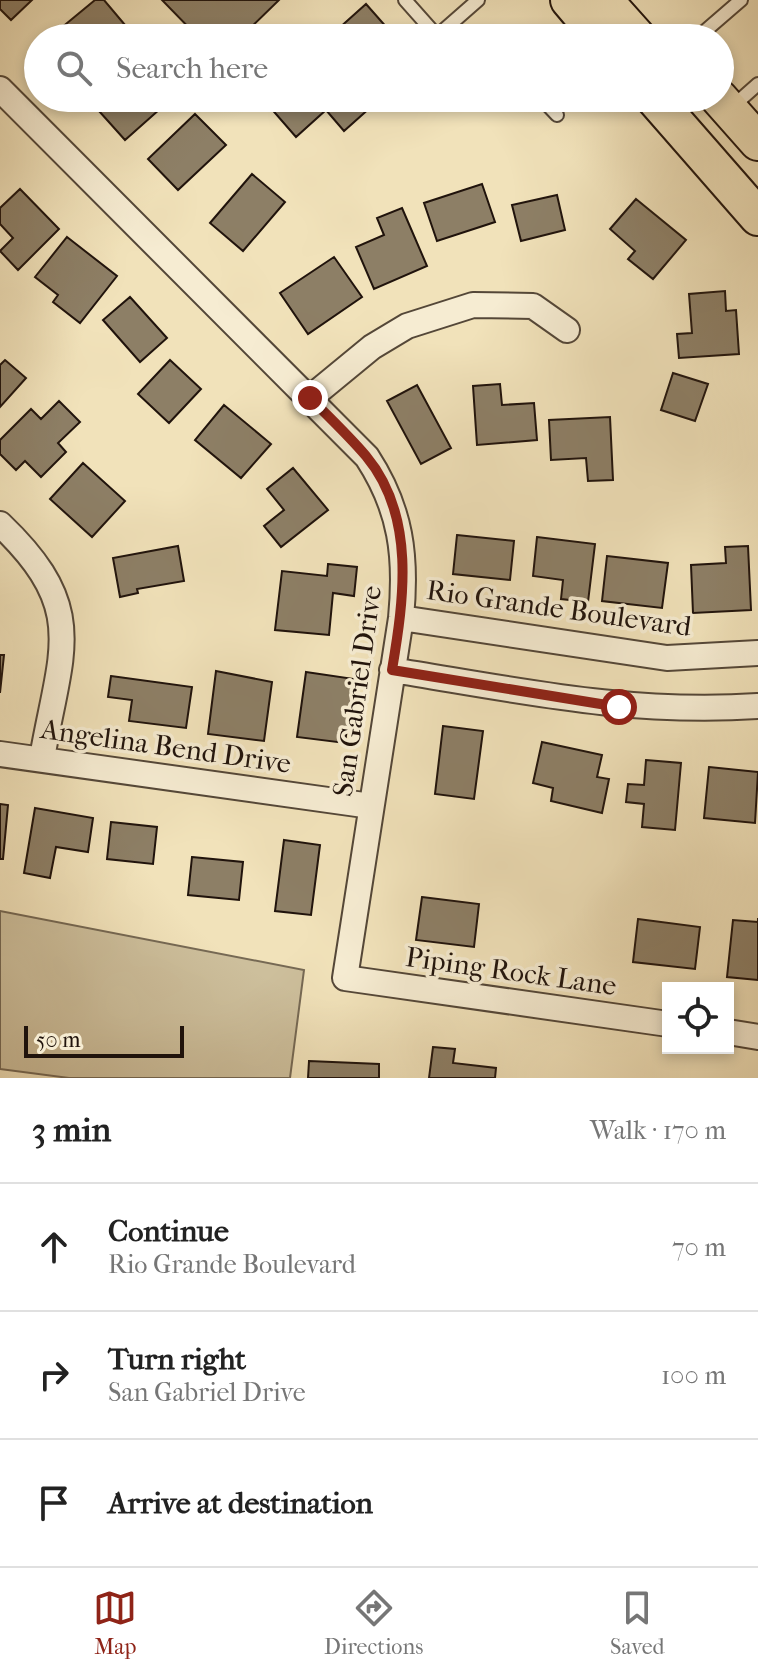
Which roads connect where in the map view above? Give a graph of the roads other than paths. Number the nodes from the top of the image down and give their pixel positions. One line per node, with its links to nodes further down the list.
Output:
1 (405, 0): 7 (lane)
2 (478, 0): 8 (lane)
3 (569, 0): 9 (main road)
4 (604, 0): 10 (main road)
5 (635, 0): 11 (main road)
6 (741, 0): 12 (lane)
7 (426, 24)
8 (451, 24)
9 (589, 24)
10 (625, 24)
11 (656, 24)
12 (713, 24)
13 (758, 84): 15 (lane)
14 (0, 89): 23 (street, San Gabriel Drive)
15 (734, 98)
16 (554, 112): 19 (lane)
17 (666, 112): 21 (main road)
18 (731, 112): 20 (main road)
19 (557, 115)
20 (758, 142)
21 (758, 217)
22 (567, 330): 23 (street)
23 (310, 398): 25 (street, San Gabriel Drive)
24 (0, 524): 30 (street)
25 (401, 618): 26 (street, Rio Grande Boulevard); 27 (street, San Gabriel Drive)
26 (758, 653)
27 (392, 670): 28 (street); 31 (street, San Gabriel Drive)
28 (758, 706)
29 (0, 754): 30 (street, Angelina Bend Drive)
30 (42, 758): 31 (street, Angelina Bend Drive)
31 (371, 806): 32 (street, San Gabriel Drive)
32 (345, 978): 33 (street, Piping Rock Lane)
33 (662, 1023)
34 (734, 1033): 35 (street)
35 (758, 1037)

